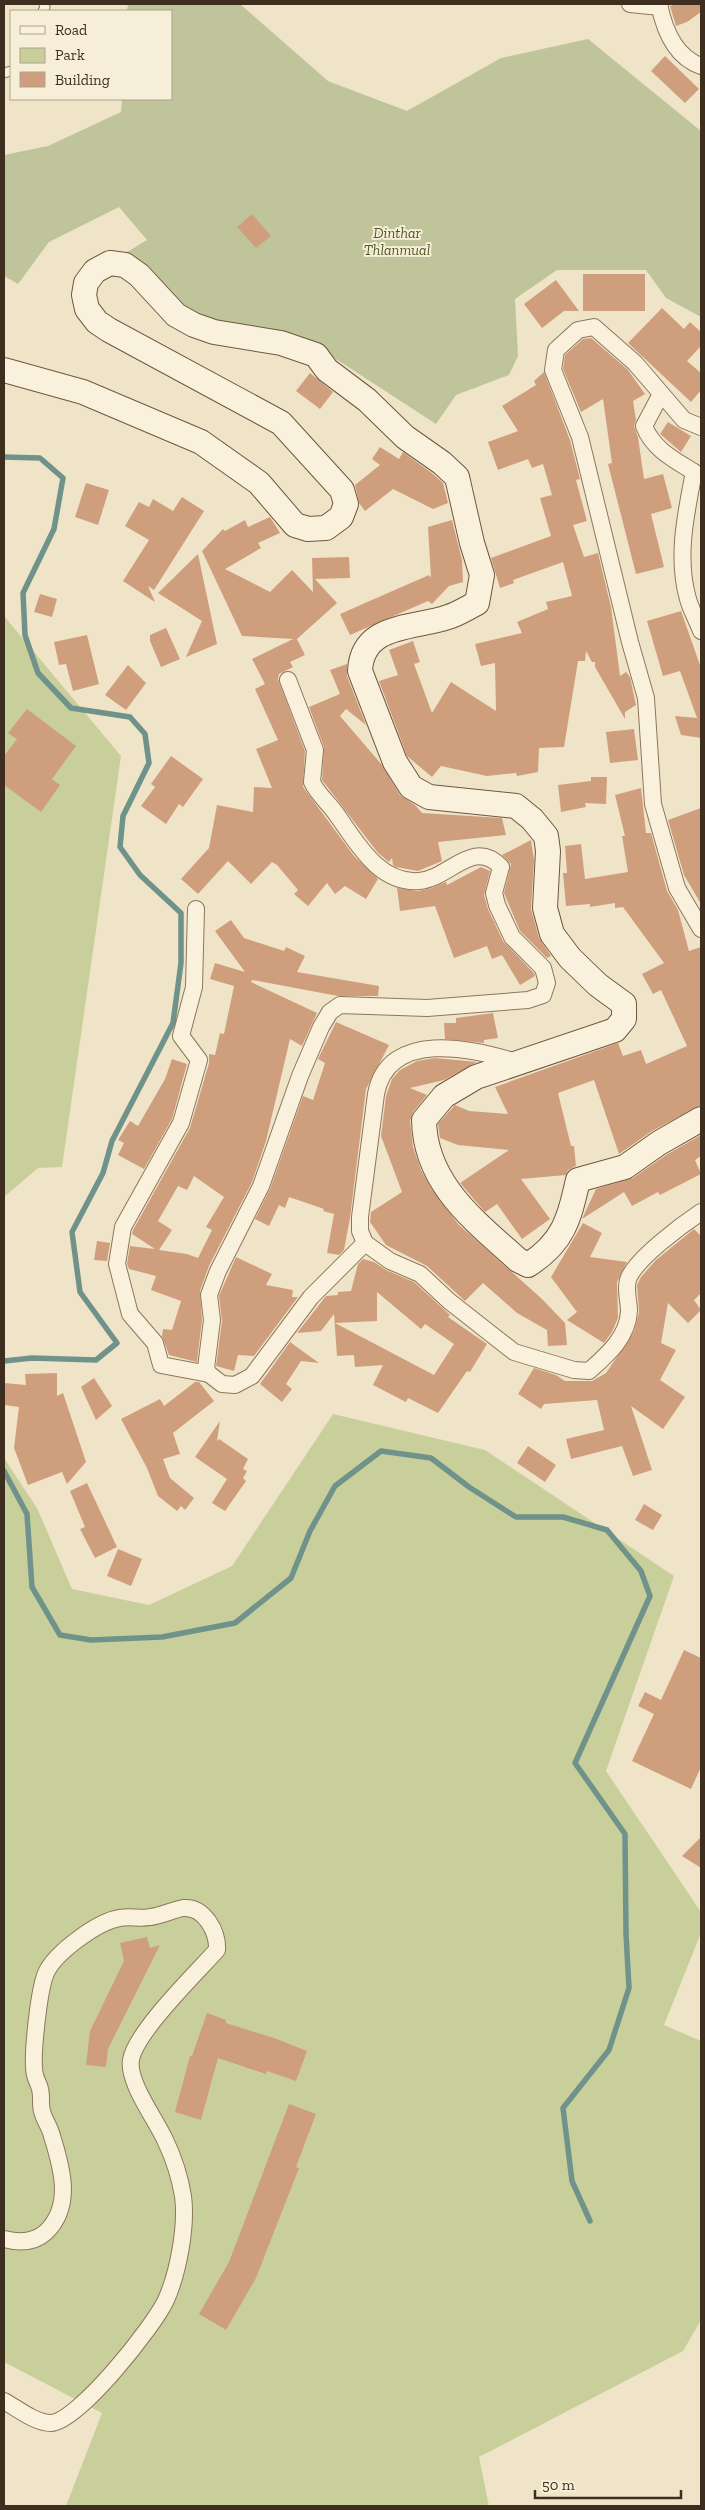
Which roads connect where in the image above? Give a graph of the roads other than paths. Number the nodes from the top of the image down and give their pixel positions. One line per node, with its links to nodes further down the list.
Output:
1 (630, 4): 2 (street)
2 (660, 5): 3 (street)
3 (701, 66)
4 (4, 370): 11 (street)
5 (661, 394): 6 (street); 7 (street); 10 (street)
6 (701, 427)
7 (701, 631)
8 (288, 680): 15 (street)
9 (196, 909): 15 (street)
10 (701, 929)
11 (516, 1062): 12 (street); 14 (street)
12 (701, 1119)
13 (701, 1212): 14 (street)
14 (365, 1243): 15 (street)
15 (209, 1374)
16 (4, 2239): 17 (street)
17 (4, 2400)

